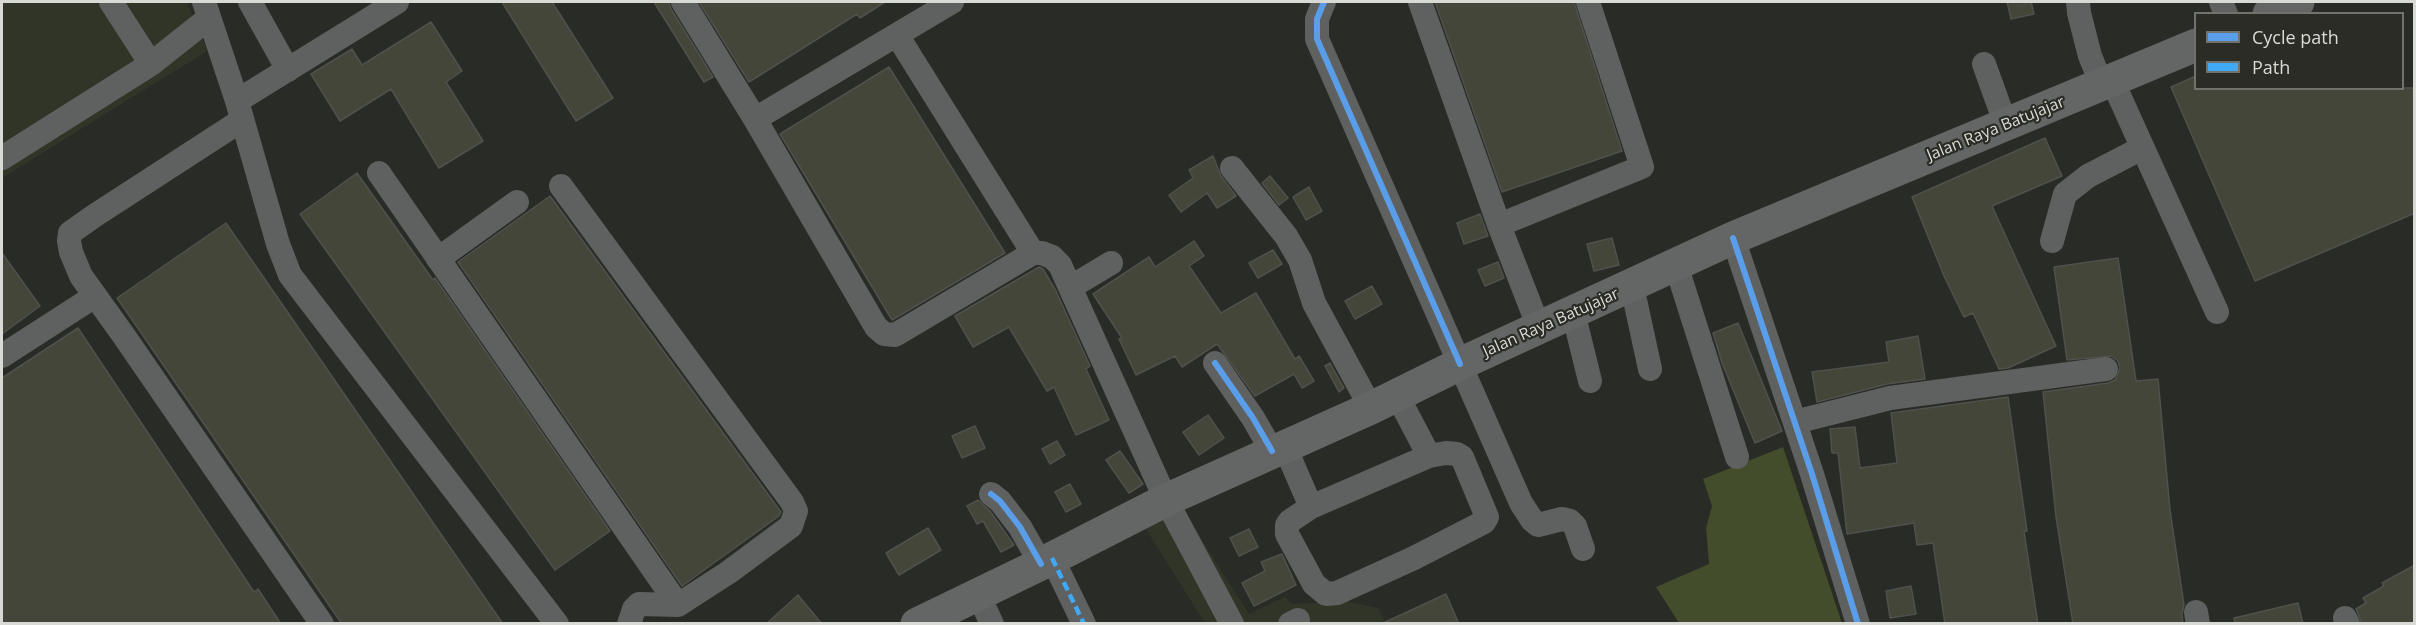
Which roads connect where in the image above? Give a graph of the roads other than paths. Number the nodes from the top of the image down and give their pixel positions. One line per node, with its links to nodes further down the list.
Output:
1 (111, 2): 15 (street)
2 (250, 2): 17 (street)
3 (397, 2): 17 (street)
4 (683, 2): 20 (street)
5 (1324, 2): 43 (street)
6 (1420, 2): 28 (street)
7 (1588, 2): 28 (street)
8 (2078, 2): 18 (street)
9 (2298, 2): 12 (highway)
10 (947, 3): 13 (street)
11 (207, 10): 15 (street); 19 (street)
12 (2274, 12)
13 (897, 35): 20 (street); 31 (street)
14 (2194, 46): 18 (highway, Jalan Raya Batujajar)
15 (151, 64): 23 (street)
16 (1984, 64): 21 (street)
17 (288, 70): 19 (street)
18 (2107, 83): 21 (highway, Jalan Raya Batujajar); 22 (street)
19 (239, 110): 37 (street); 60 (street)
20 (755, 119): 31 (street)
21 (2006, 125): 29 (highway, Jalan Raya Batujajar)
22 (2142, 148): 30 (street); 39 (street)
23 (2, 158)
24 (1232, 168): 47 (street)
25 (379, 173): 32 (street)
26 (561, 186): 58 (street)
27 (517, 202): 32 (street)
28 (1499, 225): 40 (street)
29 (1733, 238): 34 (highway, Jalan Raya Batujajar); 48 (street)
30 (2052, 241)
31 (1033, 253): 36 (street)
32 (438, 259): 58 (street)
33 (1112, 263): 36 (street)
34 (1676, 264): 35 (highway, Jalan Raya Batujajar); 51 (street)
35 (1632, 286): 38 (highway, Jalan Raya Batujajar); 44 (street)
36 (1071, 287): 53 (street)
37 (95, 296): 41 (street); 59 (street)
38 (1573, 312): 40 (highway, Jalan Raya Batujajar); 46 (street)
39 (2217, 312)
40 (1539, 328): 43 (highway, Jalan Raya Batujajar)
41 (2, 356)
42 (1215, 363): 49 (street)
43 (1460, 364): 47 (highway, Jalan Raya Batujajar); 55 (street)
44 (1650, 369)
45 (2106, 369): 48 (street)
46 (1590, 381)
47 (1384, 402): 49 (highway, Jalan Raya Batujajar); 50 (street)
48 (1795, 422): 66 (street)
49 (1278, 449): 53 (highway, Jalan Raya Batujajar); 54 (street)
50 (1429, 456): 54 (street); 54 (street)
51 (1737, 457)
52 (991, 494): 56 (street)
53 (1166, 500): 56 (highway, Jalan Raya Batujajar); 65 (street)
54 (1311, 507)
55 (1583, 549)
56 (1047, 561): 57 (highway, Jalan Raya Batujajar); 64 (street)
57 (978, 594): 62 (highway, Jalan Raya Batujajar); 63 (street)
58 (678, 604): 61 (street)
59 (322, 624)
60 (557, 624)
61 (629, 624)
62 (917, 624)
63 (992, 624)
64 (1084, 624)
65 (1232, 624)
66 (1858, 624)

